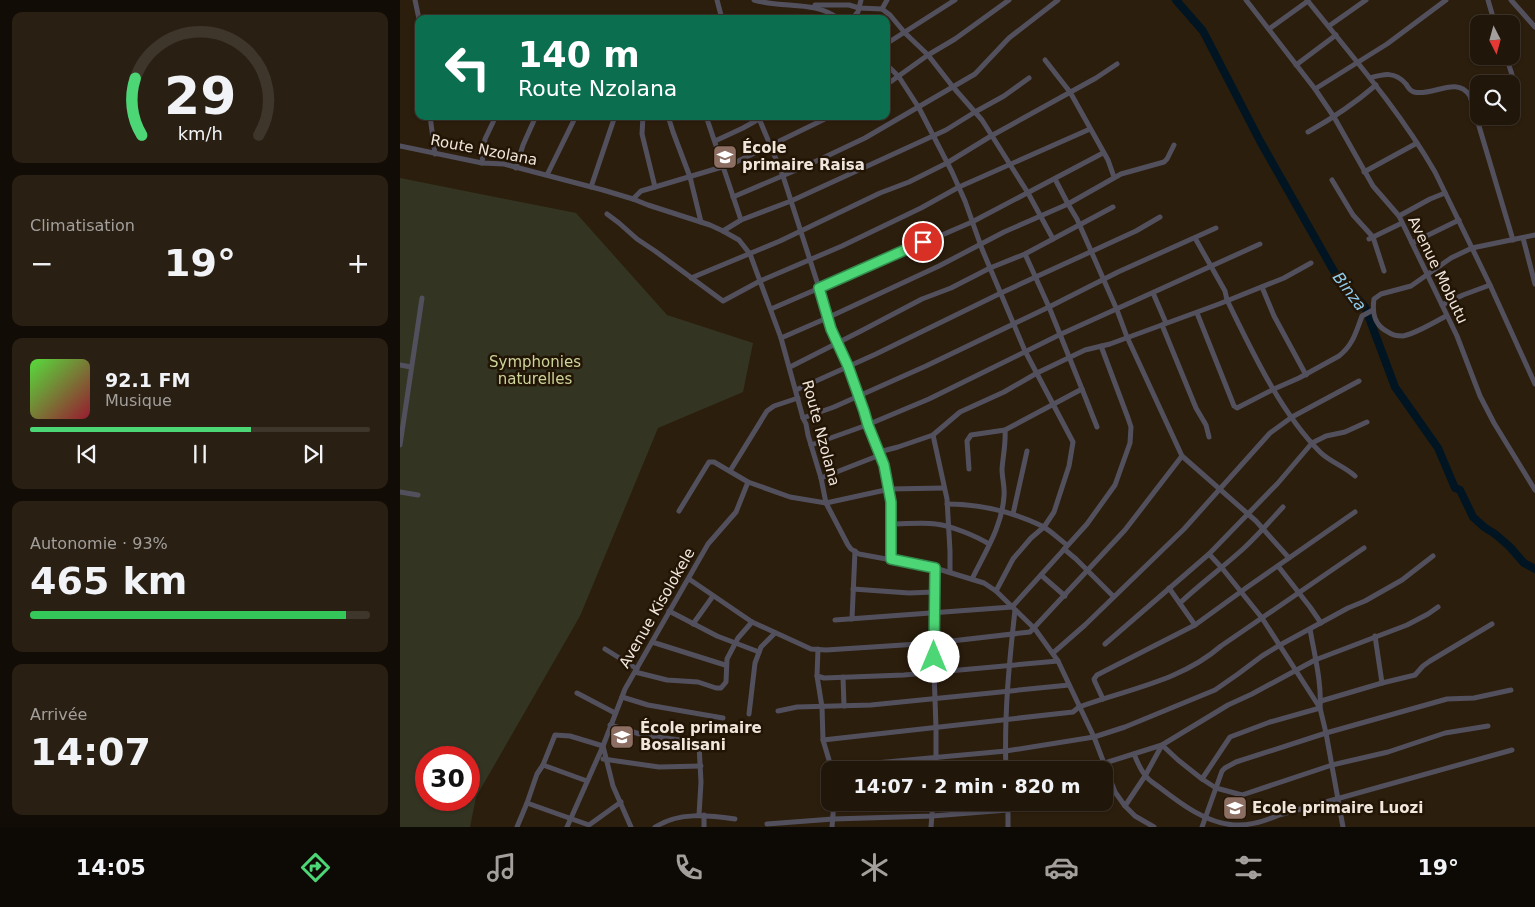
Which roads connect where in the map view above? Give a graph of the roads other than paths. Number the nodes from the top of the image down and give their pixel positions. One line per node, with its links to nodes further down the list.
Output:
1 (415, 0): 19 (street)
2 (718, 0): 20 (street)
3 (754, 0): 16 (street)
4 (861, 0): 17 (street)
5 (887, 0): 18 (street)
6 (955, 0): 27 (street)
7 (1009, 0): 30 (street)
8 (1058, 0): 41 (street)
9 (1246, 0): 26 (street, Avenue Mobutu)
10 (1307, 0): 24 (street); 26 (street)
11 (1366, 0): 24 (street)
12 (1446, 0): 32 (street)
13 (1488, 0): 23 (street)
14 (1511, 0): 25 (street)
15 (841, 3): 16 (street); 17 (street)
16 (815, 5): 21 (street)
17 (859, 8): 18 (street); 22 (street)
18 (882, 9): 27 (street)
19 (418, 15)
20 (721, 15)
21 (834, 15)
22 (855, 15)
23 (1492, 15)
24 (1329, 26): 28 (street)
25 (1535, 28)
26 (1269, 30): 34 (street, Avenue Mobutu)
27 (905, 33): 29 (street); 30 (street)
28 (1336, 35): 32 (street); 34 (street)
29 (890, 42)
30 (928, 55): 36 (street); 41 (street)
31 (1045, 60): 43 (street)
32 (1358, 62): 38 (street); 42 (street)
33 (1117, 64): 43 (street)
34 (1296, 65): 42 (street, Avenue Mobutu)
35 (890, 68): 36 (street)
36 (899, 76): 39 (street); 45 (street)
37 (1029, 78): 46 (street)
38 (1370, 78): 40 (street); 44 (street)
39 (890, 82)
40 (1376, 85): 47 (street); 65 (street)
41 (953, 87): 45 (street); 46 (street)
42 (1315, 89): 47 (street, Avenue Mobutu)
43 (1070, 92): 60 (street); 63 (street)
44 (1470, 99)
45 (919, 108): 62 (street); 78 (street)
46 (975, 112): 62 (street); 63 (street)
47 (1334, 117): 61 (street); 76 (street, Avenue Mobutu)
48 (430, 120): 70 (street)
49 (494, 120): 71 (street)
50 (534, 120): 74 (street)
51 (574, 120): 77 (street)
52 (614, 120): 83 (street)
53 (643, 120): 84 (street)
54 (669, 120): 79 (street)
55 (707, 120): 64 (street)
56 (755, 120): 64 (street)
57 (759, 120): 66 (street)
58 (823, 120): 66 (street)
59 (1478, 125): 111 (street)
60 (1090, 129): 69 (street); 73 (street)
61 (1308, 132)
62 (933, 135): 72 (street); 90 (street)
63 (991, 136): 72 (street); 73 (street)
64 (715, 141): 75 (street)
65 (1417, 143): 76 (street); 87 (street)
66 (771, 145): 75 (street); 78 (street)
67 (1174, 145): 80 (street)
68 (400, 146): 70 (street, Route Nzolana)
69 (1103, 153): 80 (street); 81 (street)
70 (434, 154): 71 (street, Route Nzolana)
71 (482, 163): 74 (street, Route Nzolana)
72 (947, 163): 85 (street); 105 (street)
73 (1010, 165): 85 (street); 86 (street)
74 (516, 168): 77 (street, Route Nzolana)
75 (723, 168): 79 (street); 88 (street)
76 (1364, 172): 95 (street, Avenue Mobutu)
77 (547, 176): 83 (street, Route Nzolana)
78 (783, 176): 88 (street); 90 (street)
79 (690, 177): 84 (street); 99 (street)
80 (1114, 178): 91 (street)
81 (1055, 179): 86 (street); 91 (street)
82 (1332, 180): 108 (street)
83 (591, 187): 89 (street, Route Nzolana)
84 (655, 187): 89 (street)
85 (960, 187): 100 (street); 119 (street)
86 (1028, 193): 94 (street); 100 (street)
87 (1445, 193): 95 (street); 98 (street)
88 (733, 196): 97 (street)
89 (633, 199): 99 (street, Route Nzolana)
90 (791, 202): 97 (street); 105 (street)
91 (1068, 204): 94 (street); 102 (street)
92 (1113, 207): 102 (street)
93 (607, 214): 125 (street)
94 (1040, 215): 110 (street); 113 (street)
95 (1399, 216): 101 (street, Avenue Mobutu)
96 (1160, 217): 116 (street)
97 (741, 220): 104 (street)
98 (1459, 220): 112 (street); 115 (street)
99 (701, 222): 104 (street, Route Nzolana)
100 (972, 222): 113 (street); 132 (street)
101 (1402, 223): 108 (street); 112 (street, Avenue Mobutu)
102 (1080, 225): 110 (street); 116 (street)
103 (1216, 228): 107 (street)
104 (724, 231): 117 (street, Route Nzolana)
105 (801, 232): 117 (street); 119 (street)
106 (1535, 235): 109 (street)
107 (1195, 238): 121 (street); 127 (street)
108 (1371, 238): 123 (street)
109 (1523, 238): 111 (street); 129 (street)
110 (1053, 239): 118 (street)
111 (1513, 240): 115 (street)
112 (1412, 243): 124 (street, Avenue Mobutu)
113 (980, 244): 122 (street); 144 (street)
114 (1260, 244): 121 (street)
115 (1472, 248): 124 (street); 130 (street)
116 (1091, 251): 126 (street); 127 (street)
117 (750, 254): 125 (street); 128 (street, Route Nzolana)
118 (1025, 254): 122 (street); 126 (street)
119 (810, 260): 128 (street); 132 (street)
120 (1311, 263): 131 (street)
121 (1210, 266): 134 (street); 136 (street)
122 (990, 268): 133 (street); 150 (street)
123 (1384, 271)
124 (1427, 275): 137 (street, Avenue Mobutu); 141 (street)
125 (692, 278): 128 (street)
126 (1035, 278): 133 (street); 138 (street)
127 (1104, 279): 138 (street); 140 (street)
128 (760, 281): 139 (street, Route Nzolana)
129 (1535, 284)
130 (1490, 285): 137 (street); 161 (street)
131 (1262, 287): 136 (street); 159 (street)
132 (819, 288): 139 (street); 144 (street)
133 (1001, 293): 145 (street); 155 (street)
134 (1153, 293): 140 (street); 146 (street)
135 (422, 298): 156 (street)
136 (1227, 300): 142 (street); 163 (street)
137 (1442, 305): 143 (street, Avenue Mobutu)
138 (1049, 308): 145 (street); 147 (street)
139 (770, 309): 149 (street, Route Nzolana)
140 (1117, 310): 147 (street); 148 (street)
141 (1370, 311): 143 (street); 159 (street)
142 (1197, 313): 146 (street); 163 (street)
143 (1446, 316): 190 (street, Avenue Mobutu)
144 (827, 318): 149 (street); 150 (street)
145 (1014, 324): 152 (street); 165 (street)
146 (1164, 324): 148 (street); 175 (street)
147 (1060, 335): 152 (street); 153 (street)
148 (1127, 337): 151 (street); 181 (street)
149 (781, 338): 157 (street, Route Nzolana)
150 (837, 342): 155 (street); 157 (street)
151 (1101, 346): 153 (street); 206 (street)
152 (1025, 351): 158 (street); 171 (street)
153 (1069, 357): 158 (street); 162 (street)
154 (400, 365): 156 (street)
155 (848, 366): 164 (street); 165 (street)
156 (412, 367): 177 (street)
157 (790, 367): 164 (street, Route Nzolana)
158 (1037, 373): 167 (street); 174 (street)
159 (1306, 375): 163 (street)
160 (1359, 381): 168 (street)
161 (1535, 384)
162 (1082, 389): 167 (street); 172 (street)
163 (1274, 389): 168 (street)
164 (796, 390): 166 (street, Route Nzolana)
165 (858, 397): 169 (street); 171 (street)
166 (798, 398): 169 (street, Route Nzolana); 183 (street)
167 (1052, 405): 173 (street); 203 (street)
168 (1292, 417): 176 (street); 189 (street)
169 (803, 418): 178 (street, Route Nzolana)
170 (1367, 422): 176 (street)
171 (868, 425): 178 (street); 180 (street)
172 (1097, 427)
173 (1005, 430): 182 (street); 197 (street)
174 (932, 434): 180 (street); 187 (street)
175 (1209, 437)
176 (1312, 443): 184 (street); 200 (street)
177 (400, 445)
178 (811, 446): 185 (street, Route Nzolana)
179 (1027, 451): 199 (street)
180 (880, 453): 185 (street); 188 (street)
181 (1182, 456): 189 (street); 216 (street)
182 (970, 469)
183 (730, 471): 186 (street); 196 (street)
184 (1355, 476)
185 (821, 478): 193 (street, Route Nzolana)
186 (748, 482): 193 (street); 219 (street, Avenue Kisolokele)
187 (944, 488): 188 (street); 194 (street)
188 (890, 489): 193 (street); 201 (street)
189 (1220, 490): 200 (street); 229 (street)
190 (1535, 490)
191 (400, 492): 192 (street)
192 (418, 495)
193 (826, 503): 208 (street, Route Nzolana)
194 (947, 504): 197 (street); 202 (street)
195 (1283, 507): 204 (street)
196 (679, 511)
197 (1002, 512): 199 (street); 205 (street)
198 (1355, 512): 211 (street)
199 (1013, 514): 203 (street)
200 (1248, 514): 204 (street); 209 (street)
201 (892, 524): 202 (street); 212 (street)
202 (948, 527): 205 (street); 217 (street)
203 (1044, 527): 206 (street); 223 (street)
204 (1263, 530): 211 (street); 215 (street)
205 (989, 544): 220 (street)
206 (1066, 547): 216 (street); 218 (street)
207 (1364, 548): 226 (street)
208 (854, 551): 212 (street); 222 (street)
209 (1209, 554): 215 (street); 221 (street)
210 (1433, 556): 239 (street)
211 (1289, 558): 213 (street)
212 (891, 559): 214 (street)
213 (1278, 566): 224 (street); 226 (street)
214 (935, 568): 217 (street); 225 (street)
215 (1222, 568): 224 (street); 230 (street)
216 (1088, 570): 228 (street); 229 (street)
217 (950, 572): 220 (street)
218 (1041, 576): 228 (street); 232 (street)
219 (689, 579): 227 (street); 233 (street, Avenue Kisolokele)
220 (972, 579): 223 (street)
221 (1170, 588): 230 (street); 251 (street)
222 (854, 589): 225 (street); 236 (street)
223 (996, 591): 232 (street)
224 (1241, 591): 235 (street); 242 (street)
225 (934, 592): 234 (street)
226 (1299, 592): 235 (street); 239 (street)
227 (713, 596): 238 (street); 240 (street)
228 (1065, 596): 243 (street)
229 (1113, 596): 256 (street)
230 (1180, 603): 242 (street)
231 (1438, 607): 247 (street)
232 (1013, 608): 234 (street); 243 (street); 246 (street)
233 (670, 611): 240 (street); 248 (street, Avenue Kisolokele)
234 (934, 612): 236 (street); 250 (street)
235 (1262, 618): 252 (street); 273 (street)
236 (852, 619): 237 (street)
237 (835, 620)
238 (752, 622): 245 (street); 249 (street)
239 (1321, 623): 244 (street)
240 (693, 624): 249 (street)
241 (1492, 624): 266 (street)
242 (1195, 625): 273 (street)
243 (1035, 628): 246 (street); 256 (street)
244 (1310, 629): 252 (street); 257 (street)
245 (775, 633): 254 (street); 255 (street)
246 (1012, 635): 250 (street); 260 (street)
247 (1375, 636): 257 (street); 266 (street)
248 (652, 642): 259 (street); 261 (street, Avenue Kisolokele)
249 (735, 643): 255 (street); 259 (street)
250 (934, 643): 254 (street); 262 (street)
251 (1105, 644)
252 (1280, 644): 263 (street); 288 (street)
253 (606, 649): 261 (street)
254 (818, 649): 264 (street)
255 (759, 652): 281 (street)
256 (1053, 653): 258 (street)
257 (1316, 660): 263 (street); 274 (street)
258 (1058, 661): 260 (street); 267 (street)
259 (725, 665): 261 (street)
260 (1008, 665): 262 (street); 269 (street)
261 (636, 670): 271 (street, Avenue Kisolokele)
262 (934, 671): 265 (street); 272 (street)
263 (1296, 671): 278 (street); 291 (street)
264 (817, 676): 265 (street); 276 (street)
265 (843, 677): 275 (street)
266 (1382, 683): 274 (street)
267 (1069, 686): 269 (street); 277 (street)
268 (1511, 690): 287 (street)
269 (1006, 692): 272 (street); 283 (street)
270 (577, 693): 280 (street)
271 (622, 697): 280 (street, Avenue Kisolokele); 282 (street)
272 (935, 699): 275 (street); 286 (street)
273 (1103, 699): 277 (street)
274 (1321, 701): 278 (street)
275 (844, 706): 276 (street)
276 (822, 707): 279 (street); 289 (street)
277 (1079, 707): 283 (street); 288 (street)
278 (1320, 708): 287 (street); 307 (street)
279 (778, 711)
280 (615, 713): 284 (street, Avenue Kisolokele)
281 (749, 714)
282 (723, 718)
283 (1006, 720): 286 (street); 293 (street)
284 (610, 725): 290 (street, Avenue Kisolokele); 305 (street)
285 (1488, 726): 304 (street)
286 (936, 728): 289 (street); 296 (street)
287 (1326, 733): 304 (street); 310 (street)
288 (1094, 737): 293 (street); 301 (street)
289 (823, 740): 298 (street)
290 (603, 746): 295 (street, Avenue Kisolokele); 297 (street); 303 (street)
291 (1162, 746): 294 (street); 306 (street); 307 (street)
292 (1512, 750): 311 (street)
293 (1006, 751): 296 (street); 300 (street)
294 (1134, 754): 302 (street); 306 (street)
295 (597, 758): 297 (street); 308 (street, Avenue Kisolokele)
296 (936, 758): 299 (street)
297 (606, 759): 305 (street); 312 (street)
298 (830, 761)
299 (908, 761)
300 (1006, 761)
301 (1104, 761)
302 (1111, 761)
303 (543, 764): 308 (street); 313 (street)
304 (1332, 765): 310 (street); 311 (street)
305 (700, 766): 319 (street)
306 (1145, 776): 314 (street); 321 (street)
307 (1202, 779): 310 (street)
308 (587, 781): 322 (street, Avenue Kisolokele)
309 (1113, 784): 314 (street)
310 (1216, 788): 321 (street)
311 (1338, 798): 321 (street); 337 (street)
312 (620, 802): 322 (street); 329 (street)
313 (527, 803): 322 (street); 327 (street)
314 (1125, 806): 326 (street)
315 (833, 811): 324 (street)
316 (932, 811): 320 (street)
317 (995, 811): 320 (street)
318 (1008, 811): 334 (street)
319 (702, 815): 323 (street); 330 (street); 331 (street)
320 (932, 816): 324 (street); 333 (street)
321 (1205, 817): 336 (street)
322 (570, 818): 328 (street, Avenue Kisolokele)
323 (734, 819)
324 (833, 819): 325 (street); 332 (street)
325 (768, 824)
326 (1142, 824): 335 (street)
327 (517, 827)
328 (567, 827)
329 (631, 827)
330 (655, 827)
331 (704, 827)
332 (832, 827)
333 (931, 827)
334 (1008, 827)
335 (1154, 827)
336 (1202, 827)
337 (1343, 827)

